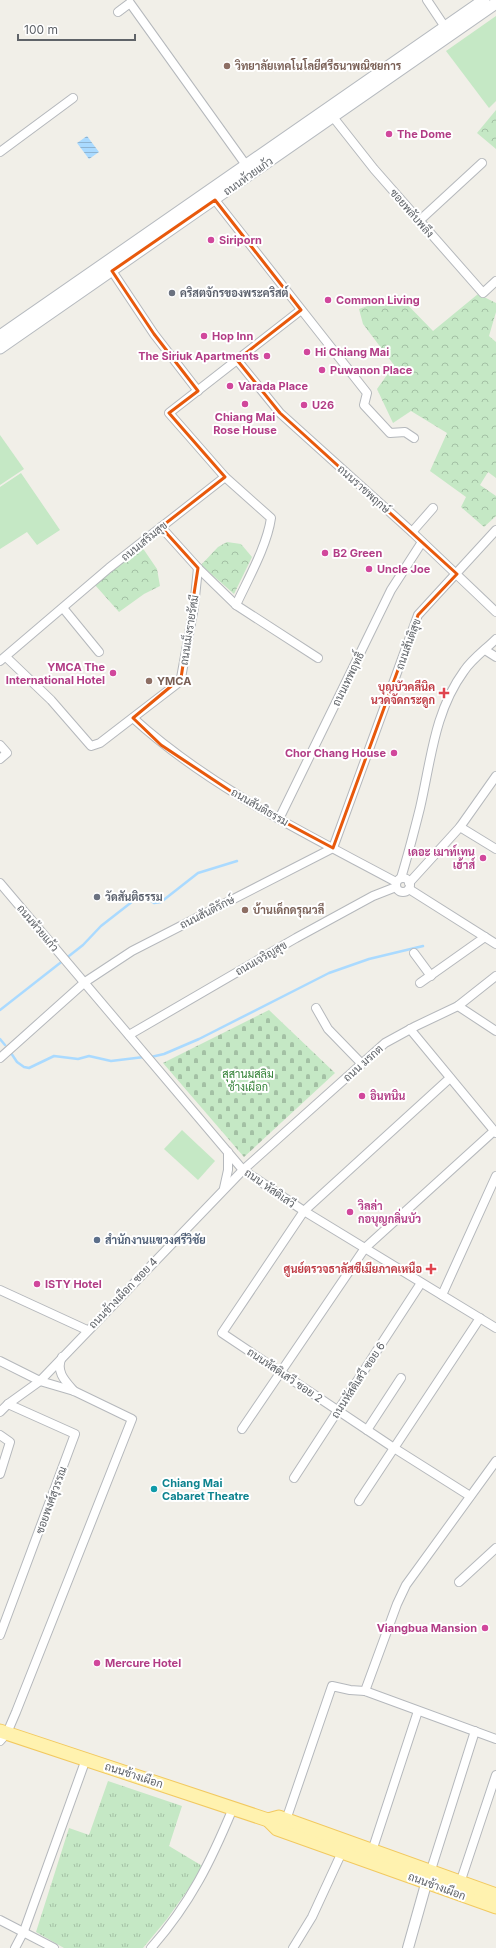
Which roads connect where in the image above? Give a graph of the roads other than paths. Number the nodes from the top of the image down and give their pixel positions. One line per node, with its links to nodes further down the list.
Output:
1 (427, 0): 5 (street)
2 (484, 0): 5 (main road, ถนนห้วยแก้ว)
3 (496, 3): 7 (main road, ถนนห้วยแก้ว)
4 (118, 12): 10 (street)
5 (445, 27): 10 (main road, ถนนห้วยแก้ว)
6 (73, 98): 8 (street)
7 (333, 117): 11 (main road, ถนนห้วยแก้ว); 12 (street, ซอยพลับพลึง)
8 (0, 152)
9 (482, 164): 12 (street)
10 (246, 165): 11 (main road, ถนนห้วยแก้ว)
11 (212, 196): 13 (main road, ถนนห้วยแก้ว); 15 (street); 16 (main road, ถนนห้วยแก้ว)
12 (419, 221): 14 (street, ซอยพลับพลึง)
13 (112, 271): 17 (main road, ถนนห้วยแก้ว); 19 (street)
14 (496, 281)
15 (301, 310): 18 (street); 20 (street)
16 (0, 336)
17 (0, 348)
18 (237, 360): 19 (street); 25 (street, ถนนราชพฤกษ์)
19 (198, 391): 21 (street)
20 (414, 438)
21 (225, 477): 23 (street, ถนนเสริมสุข); 29 (street)
22 (433, 508): 25 (street)
23 (161, 527): 27 (street); 30 (street, ถนนเสริมสุข)
24 (496, 530): 28 (street, ถนนสันติสุข)
25 (412, 532): 26 (street, ถนนราชพฤกษ์)
26 (422, 542): 28 (street, ถนนราชพฤกษ์); 42 (street, ถนนเทพฤทธิ์)
27 (198, 568): 29 (street); 38 (street, ถนนเม็งรายรัศมี)
28 (457, 574): 31 (street, ถนนราชพฤกษ์); 44 (street, ถนนสันติสุข)
29 (236, 605): 36 (street)
30 (62, 608): 34 (street); 37 (street, ถนนเสริมสุข)
31 (496, 612)
32 (496, 639): 33 (street)
33 (484, 650): 35 (street); 47 (street)
34 (99, 652)
35 (496, 657)
36 (318, 658)
37 (3, 659): 38 (street, ถนนเม็งรายรัศมี)
38 (133, 718): 42 (street, ถนนสันติธรรม)
39 (0, 745): 40 (street)
40 (0, 759)
41 (496, 776): 43 (street)
42 (279, 819): 44 (street, ถนนสันติธรรม)
43 (460, 827): 45 (street); 48 (street)
44 (333, 848): 47 (street, ถนนสันติธรรม); 55 (street, ถนนสันติรักษ์)
45 (496, 849)
46 (0, 883): 52 (street, ถนนห้วยแก้ว)
47 (398, 883): 48 (street, ถนนสันติธรรม); 48 (street); 61 (street, ถนนเจริญสุข)
48 (409, 886): 49 (street)
49 (485, 937): 50 (street); 53 (street)
50 (496, 944)
51 (414, 953): 53 (street)
52 (61, 954): 55 (street, ถนน หัสดิเสวี)
53 (432, 976): 56 (street)
54 (496, 976): 57 (street, ถนน มรกต)
55 (85, 982): 61 (street, ถนน หัสดิเสวี); 62 (street, ถนนสันติรักษ์)
56 (420, 983)
57 (458, 1006): 59 (street, ถนน มรกต); 60 (street)
58 (316, 1008): 63 (street)
59 (410, 1029): 63 (street, ถนน มรกต); 64 (street)
60 (496, 1032)
61 (129, 1035): 66 (street, ถนน หัสดิเสวี)
62 (0, 1058)
63 (362, 1064): 67 (street, ถนน มรกต)
64 (450, 1078): 65 (street); 70 (street)
65 (495, 1132): 71 (street)
66 (228, 1152): 67 (street, ถนน หัสดิเสวี); 69 (street)
67 (243, 1170): 69 (street, ถนนช้างเผือก ซอย 4); 70 (street, ถนน หัสดิเสวี)
68 (496, 1176): 74 (street)
69 (224, 1189): 77 (street, ถนนช้างเผือก ซอย 4)
70 (304, 1211): 71 (street, ถนน หัสดิเสวี); 80 (street, ถนนหัสดิเสวี ซอย 2)
71 (365, 1248): 72 (street, ถนน หัสดิเสวี); 80 (street)
72 (421, 1282): 74 (street, ถนน หัสดิเสวี); 85 (street, ถนนหัสดิเสวี ซอย 6)
73 (0, 1290): 77 (street)
74 (442, 1295): 75 (street, ถนน หัสดิเสวี)
75 (480, 1318): 76 (street, ถนน หัสดิเสวี); 90 (street)
76 (496, 1328)
77 (87, 1330): 78 (street, ถนนช้างเผือก ซอย 4)
78 (62, 1356): 82 (street, ถนนช้างเผือก ซอย 4); 83 (street)
79 (0, 1361): 82 (street)
80 (281, 1372): 85 (street, ถนนหัสดิเสวี ซอย 2); 87 (street)
81 (401, 1378): 88 (street)
82 (40, 1381): 83 (street); 84 (street, ถนนช้างเผือก ซอย 4)
83 (74, 1391): 102 (street)
84 (8, 1404): 86 (street, ถนนช้างเผือก ซอย 4); 98 (street, ซอยพงศ์สุวรรณ)
85 (338, 1410): 88 (street, ถนนหัสดิเสวี ซอย 2); 93 (street, ถนนหัสดิเสวี ซอย 6)
86 (0, 1412)
87 (242, 1429)
88 (367, 1430): 90 (street, ถนนหัสดิเสวี ซอย 2)
89 (0, 1435): 92 (street)
90 (394, 1448): 94 (street, ถนนหัสดิเสวี ซอย 2); 95 (street)
91 (496, 1461): 94 (street)
92 (0, 1474)
93 (294, 1478)
94 (470, 1496): 99 (street)
95 (359, 1501)
96 (496, 1548): 97 (street)
97 (459, 1582)
98 (0, 1635)
99 (365, 1692): 100 (street); 108 (street)
100 (418, 1711): 101 (street); 109 (street)
101 (475, 1731): 103 (street); 111 (street)
102 (2, 1735): 104 (main road, ถนนช้างเผือก)
103 (496, 1739)
104 (86, 1759): 106 (main road, ถนนช้างเผือก); 116 (street)
105 (496, 1774): 112 (street)
106 (233, 1808): 107 (main road, ถนนช้างเผือก); 119 (street)
107 (268, 1820): 108 (main road, ถนนช้างเผือก); 110 (main road, ถนนช้างเผือก)
108 (286, 1820): 109 (main road, ถนนช้างเผือก)
109 (372, 1851): 111 (main road, ถนนช้างเผือก)
110 (342, 1852): 111 (main road, ถนนช้างเผือก); 120 (street)
111 (428, 1878): 112 (main road, ถนนช้างเผือก); 114 (main road, ถนนช้างเผือก); 121 (street)
112 (460, 1883): 113 (main road, ถนนช้างเผือก)
113 (496, 1895)
114 (496, 1907)
115 (0, 1920): 116 (street)
116 (24, 1931): 117 (street); 118 (street)
117 (15, 1948)
118 (54, 1948)
119 (151, 1948)
120 (293, 1948)
121 (408, 1948)

